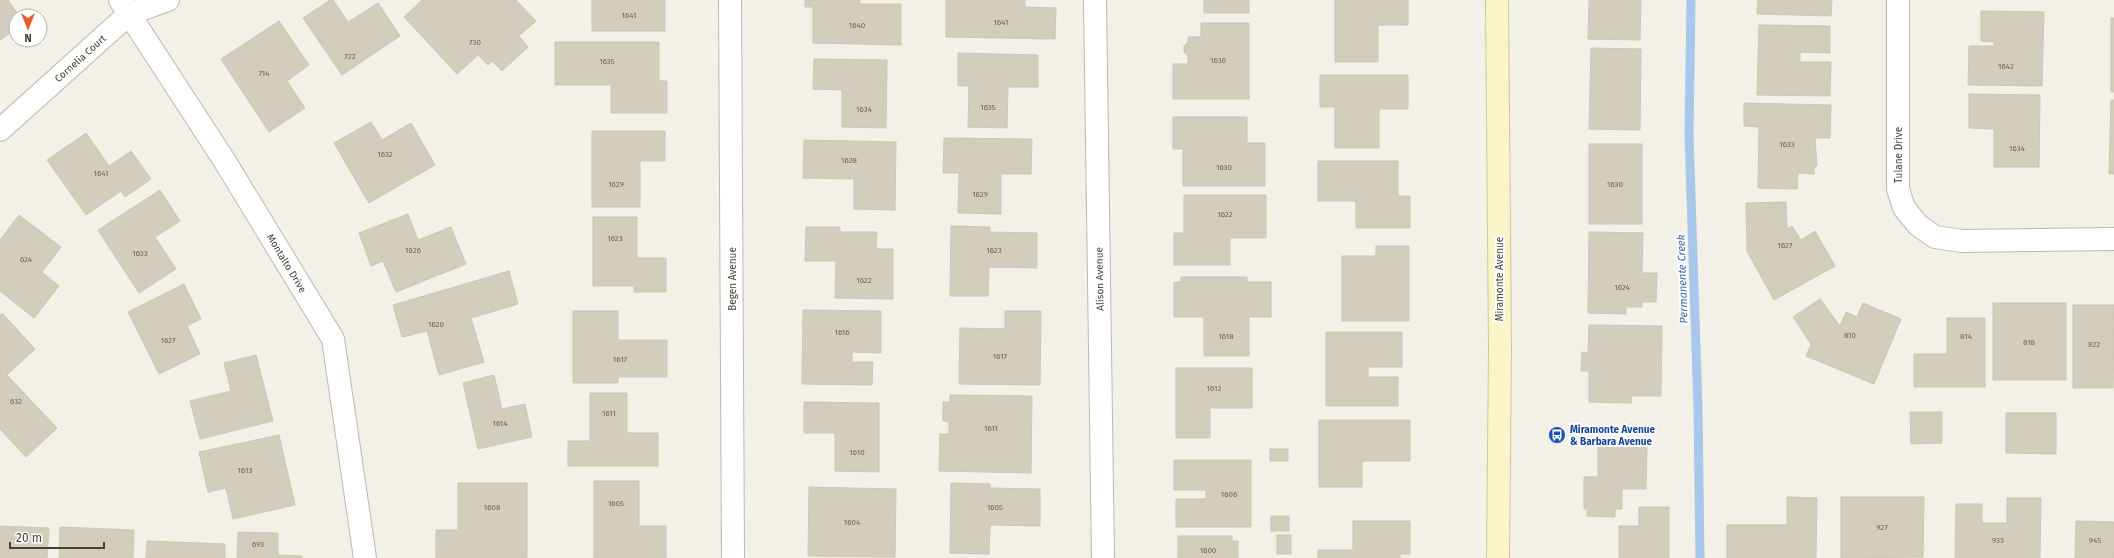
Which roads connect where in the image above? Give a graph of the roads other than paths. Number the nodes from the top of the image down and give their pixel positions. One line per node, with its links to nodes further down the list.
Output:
1 (168, 0): 6 (street, Cornelia Court)
2 (730, 0): 10 (street, Begen Avenue)
3 (1095, 0): 11 (street, Alison Avenue)
4 (1498, 0): 12 (main road, Miramonte Avenue)
5 (1898, 0): 8 (street, Tulane Drive)
6 (125, 7): 7 (street, Cornelia Court); 9 (street, Montalto Drive)
7 (0, 130)
8 (2114, 239)
9 (365, 558)
10 (734, 558)
11 (1103, 558)
12 (1498, 558)

